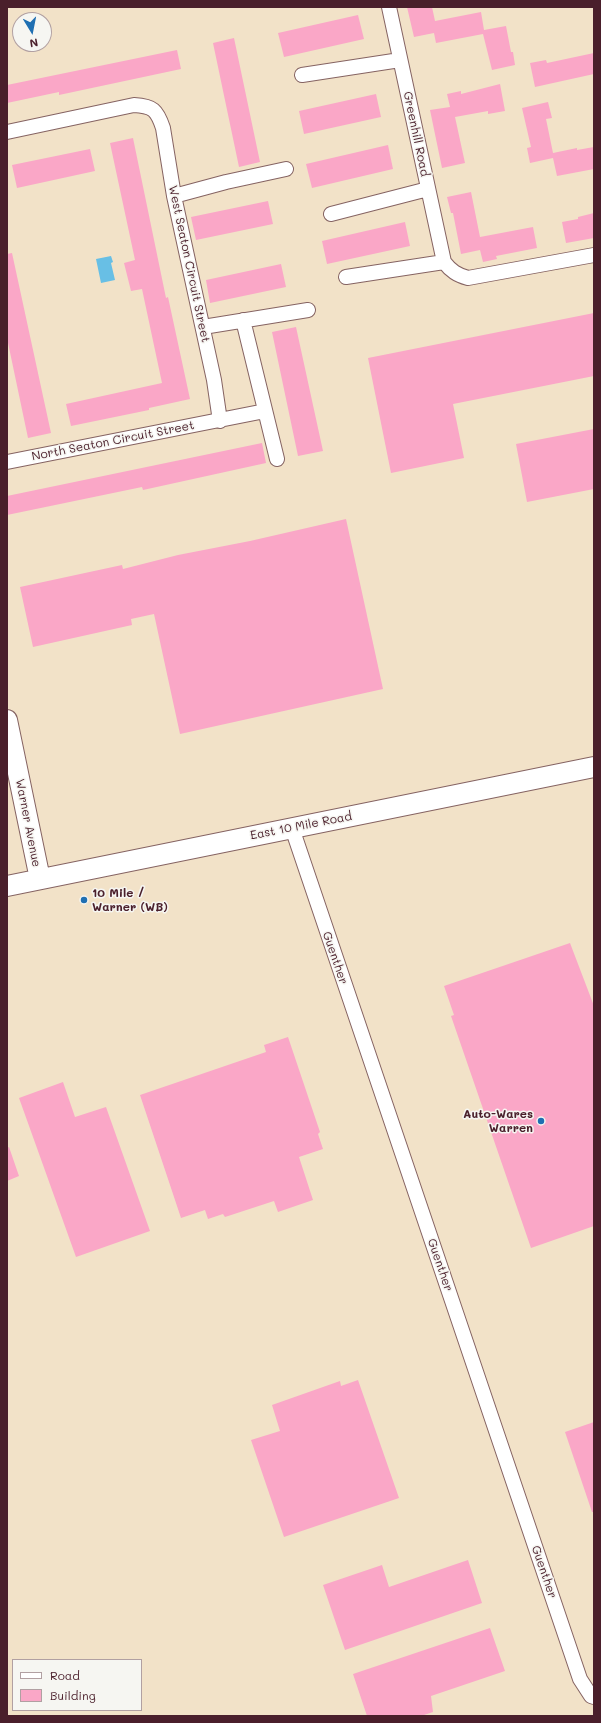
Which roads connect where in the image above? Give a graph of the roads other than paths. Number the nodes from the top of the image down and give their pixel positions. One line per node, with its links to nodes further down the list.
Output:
1 (389, 7): 2 (street, Greenhill Road)
2 (400, 60): 3 (street); 6 (street, Greenhill Road)
3 (302, 75)
4 (7, 132): 7 (street, West Seaton Circuit Street)
5 (286, 169): 7 (street)
6 (428, 189): 8 (street); 10 (street, Greenhill Road)
7 (174, 196): 14 (street, West Seaton Circuit Street)
8 (331, 214)
9 (594, 255): 10 (street)
10 (444, 262): 11 (street)
11 (346, 277)
12 (308, 310): 13 (street)
13 (243, 320): 14 (street); 15 (street)
14 (203, 327): 16 (street, West Seaton Circuit Street)
15 (265, 411): 16 (street, North Seaton Circuit Street); 17 (street)
16 (220, 421): 18 (street, North Seaton Circuit Street)
17 (277, 459)
18 (7, 462)
19 (7, 720): 22 (main road, Warner Avenue)
20 (594, 767): 21 (main road, East 10 Mile Road)
21 (292, 828): 22 (main road, East 10 Mile Road); 24 (street, Guenther)
22 (40, 880): 23 (main road, East 10 Mile Road)
23 (7, 886)
24 (594, 1698)

